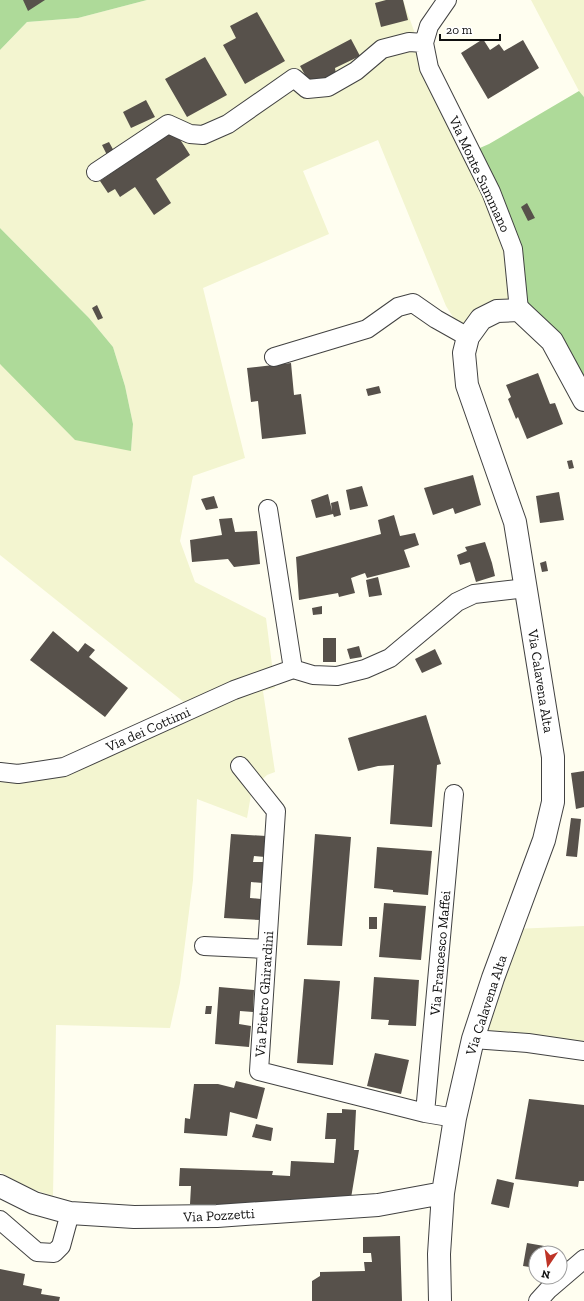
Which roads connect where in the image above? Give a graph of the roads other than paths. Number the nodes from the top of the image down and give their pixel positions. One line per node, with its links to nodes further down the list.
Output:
1 (446, 0): 2 (street, Via Monte Summano)
2 (424, 43): 3 (street); 4 (street, Via Monte Summano)
3 (96, 172)
4 (519, 310): 5 (street, Via Calavena Alta); 7 (street)
5 (468, 338): 6 (street); 9 (street, Via Calavena Alta)
6 (274, 357)
7 (584, 400)
8 (268, 509): 10 (street)
9 (526, 588): 10 (street); 16 (street, Via Calavena Alta)
10 (294, 669): 12 (street, Via dei Cottimi)
11 (240, 766): 15 (street, Via Pietro Ghirardini)
12 (0, 772)
13 (454, 794): 18 (street, Via Francesco Maffei)
14 (204, 946): 15 (street)
15 (267, 949): 18 (street, Via Pietro Ghirardini)
16 (473, 1039): 17 (street); 19 (street, Via Calavena Alta)
17 (584, 1051)
18 (426, 1112): 19 (street, Via Pietro Ghirardini)
19 (455, 1118): 21 (street, Via Calavena Alta)
20 (0, 1186): 22 (street, Via Pozzetti)
21 (443, 1193): 22 (street, Via Pozzetti); 25 (street, Via Calavena Alta)
22 (70, 1213): 23 (street)
23 (0, 1220)
24 (584, 1259): 26 (street)
25 (440, 1301)
26 (538, 1301)

